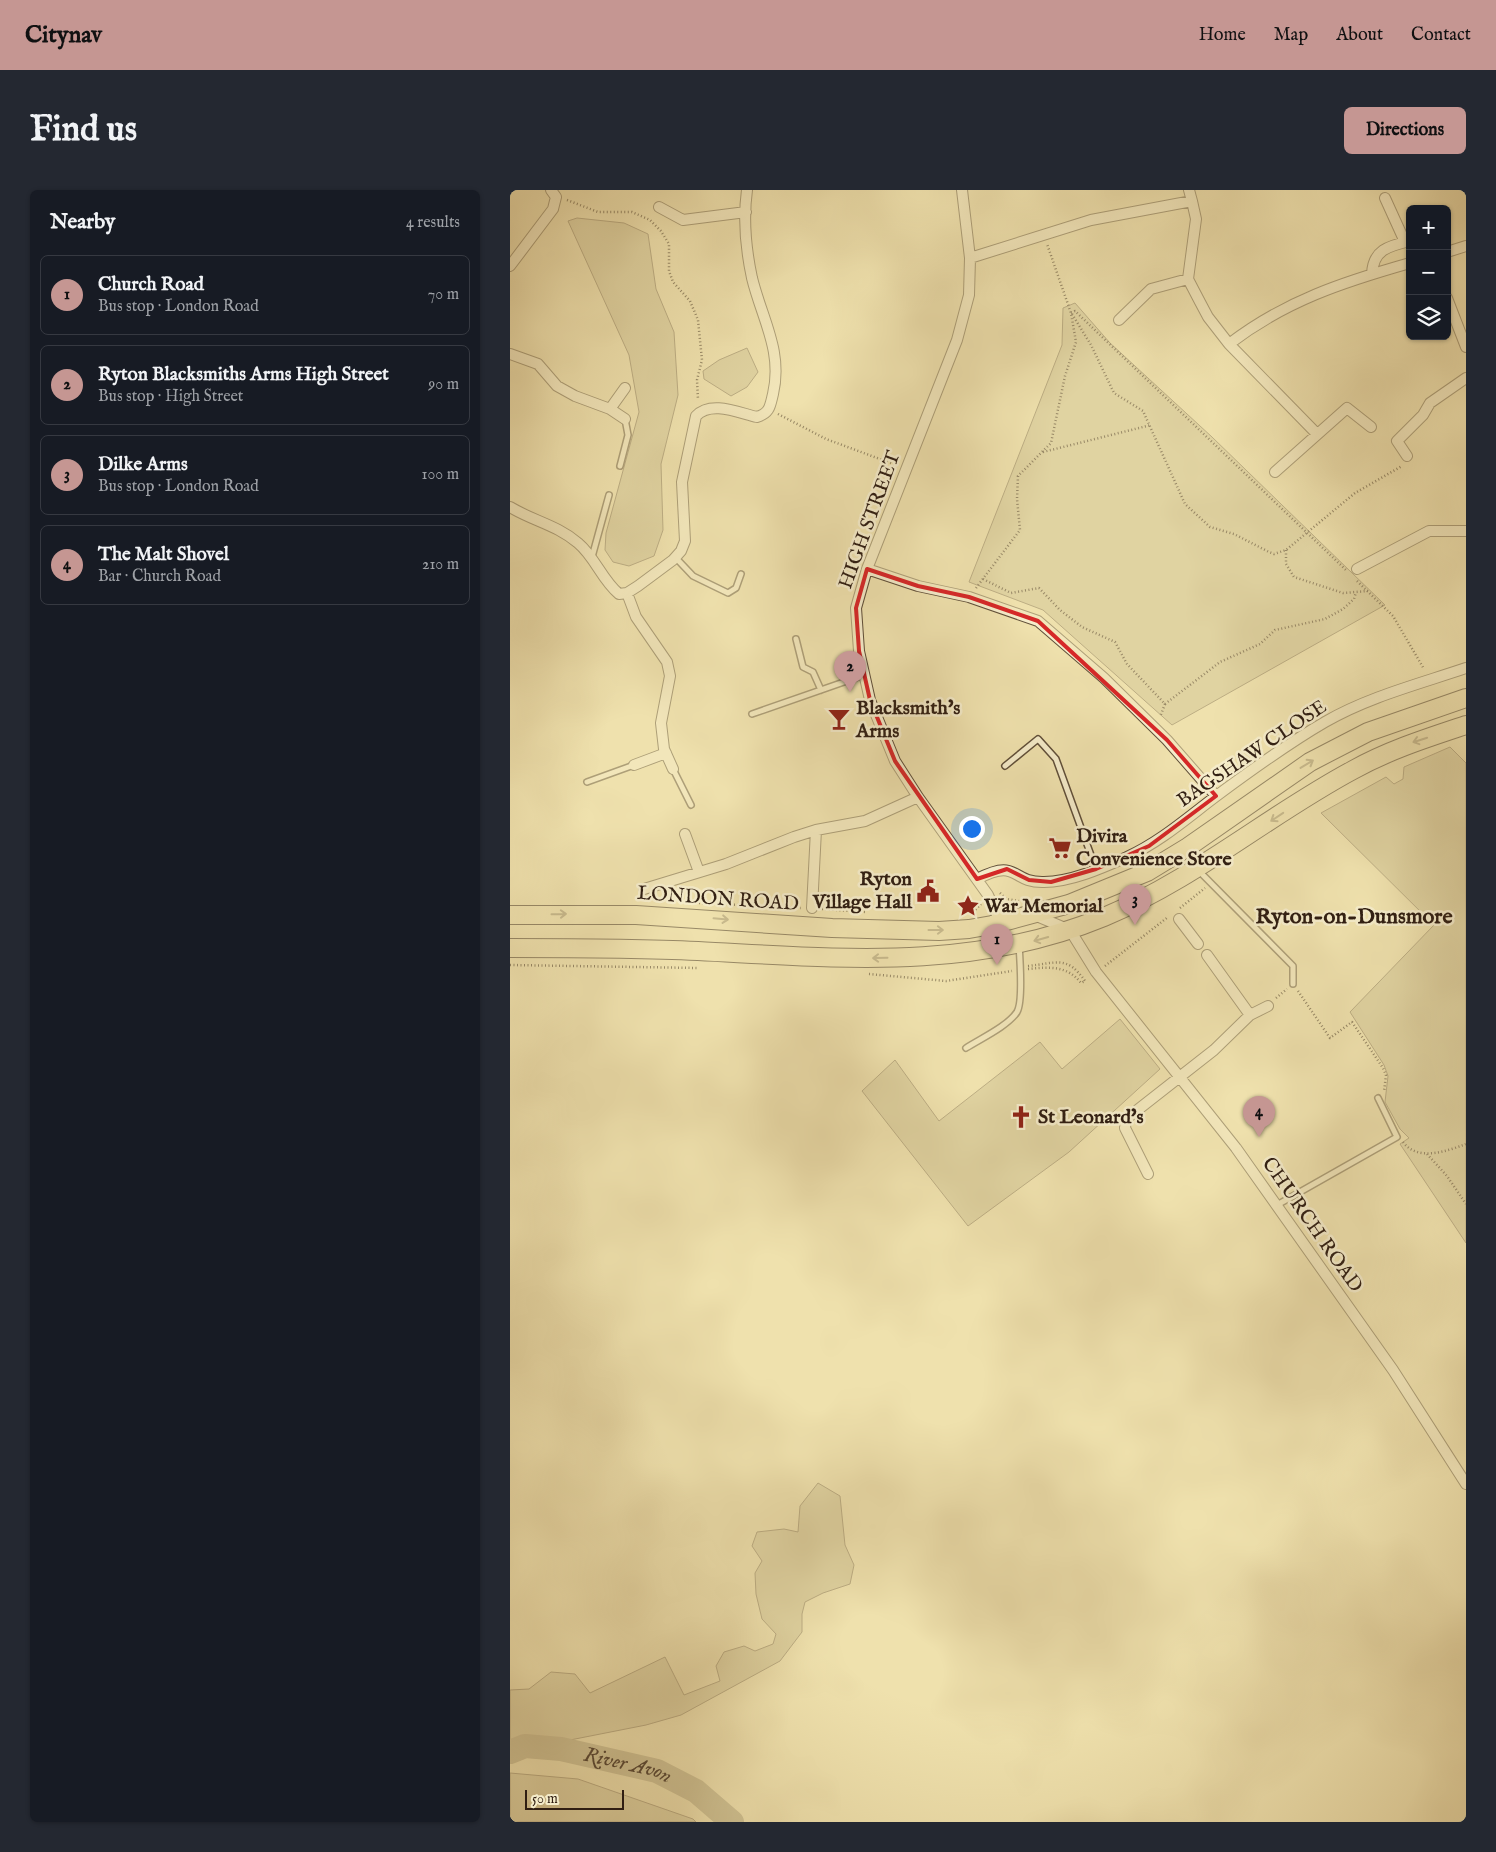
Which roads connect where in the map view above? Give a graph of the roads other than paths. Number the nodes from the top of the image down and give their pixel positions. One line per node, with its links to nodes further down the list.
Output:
1 (747, 190): 8 (street)
2 (962, 190): 13 (street, HIGH STREET)
3 (1189, 190): 6 (street)
4 (554, 194): 15 (street)
5 (1385, 198): 9 (street)
6 (1192, 201): 13 (street); 17 (street)
7 (659, 207): 8 (street)
8 (746, 212): 36 (street)
9 (1406, 239)
10 (1406, 241): 16 (street)
11 (1466, 246): 12 (street)
12 (1451, 251)
13 (970, 258): 37 (street, HIGH STREET)
14 (1406, 264): 16 (street)
15 (510, 266)
16 (1372, 274): 20 (street)
17 (1188, 279): 19 (street); 20 (street)
18 (1451, 308): 21 (street)
19 (1119, 320)
20 (1229, 344): 28 (street)
21 (1466, 347)
22 (510, 354): 25 (street)
23 (1466, 378): 29 (street)
24 (625, 388): 25 (street)
25 (610, 409): 26 (street)
26 (625, 419): 30 (lane)
27 (1371, 427): 28 (street)
28 (1318, 434): 31 (street)
29 (1407, 456)
30 (620, 466)
31 (1274, 472)
32 (609, 495): 35 (lane)
33 (510, 507): 35 (street)
34 (1466, 531): 38 (street)
35 (592, 557): 40 (street)
36 (676, 557): 39 (lane); 40 (street)
37 (867, 569): 43 (street, HIGH STREET); 53 (street)
38 (1353, 573)
39 (741, 574)
40 (627, 593): 48 (street)
41 (796, 639): 44 (lane)
42 (1466, 668): 53 (street, BAGSHAW CLOSE)
43 (864, 675): 44 (lane); 54 (street, HIGH STREET)
44 (821, 690): 46 (lane)
45 (1466, 698): 65 (highway, LONDON ROAD, one-way to 45)
46 (752, 714)
47 (1466, 725): 59 (highway, one-way to 59)
48 (666, 753): 49 (street); 51 (street)
49 (634, 765): 52 (lane)
50 (1005, 766): 58 (lane)
51 (673, 769): 55 (lane)
52 (588, 782)
53 (1216, 796): 58 (street, BAGSHAW CLOSE)
54 (918, 798): 56 (street); 61 (street, HIGH STREET)
55 (691, 806)
56 (816, 830): 60 (street); 63 (street)
57 (685, 834): 60 (street)
58 (1096, 869): 61 (street, BAGSHAW CLOSE)
59 (1198, 870): 68 (highway); 73 (lane)
60 (699, 872): 62 (street)
61 (977, 879): 67 (street, HIGH STREET)
62 (644, 889)
63 (812, 908)
64 (510, 915): 67 (highway, LONDON ROAD, one-way to 67)
65 (1034, 915): 67 (highway, LONDON ROAD); 68 (street)
66 (1179, 919): 69 (street)
67 (1001, 922)
68 (1070, 930): 70 (highway, one-way to 70); 77 (street, CHURCH ROAD)
69 (1198, 944)
70 (1019, 945): 71 (highway, one-way to 71); 76 (lane)
71 (510, 948)
72 (1207, 955): 75 (street)
73 (1291, 986)
74 (1268, 1006): 75 (street)
75 (1250, 1015): 77 (street)
76 (966, 1048)
77 (1180, 1078): 79 (street); 80 (street, CHURCH ROAD)
78 (1378, 1098): 80 (lane)
79 (1148, 1174)
80 (1277, 1205): 81 (street, CHURCH ROAD)
81 (1466, 1484)

